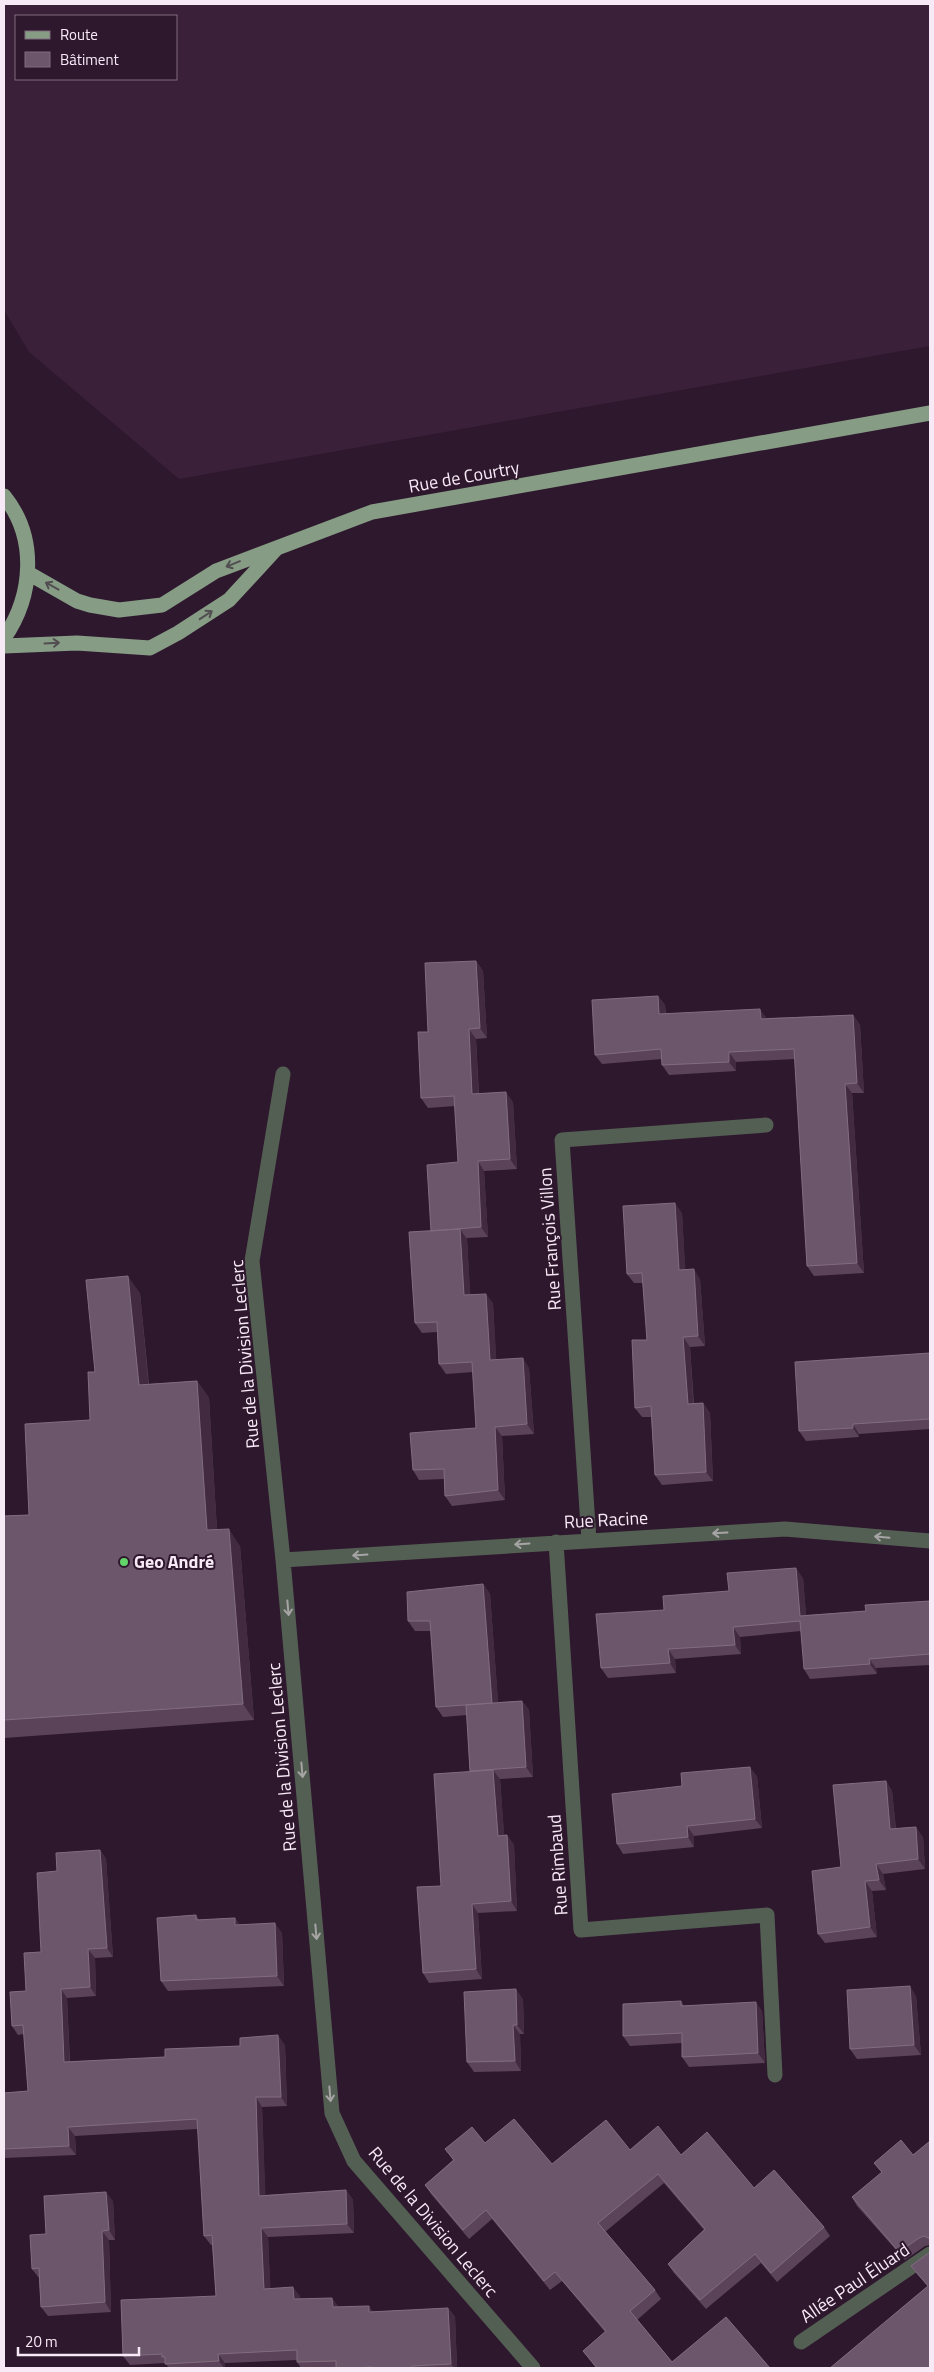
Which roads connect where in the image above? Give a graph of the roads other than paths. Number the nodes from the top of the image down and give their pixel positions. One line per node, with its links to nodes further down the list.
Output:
1 (930, 413): 3 (main road, Rue de Courtry)
2 (4, 496): 4 (main road)
3 (278, 546): 4 (main road, Rue de Courtry, one-way to 4); 6 (main road, one-way to 3)
4 (28, 573): 5 (main road)
5 (4, 638)
6 (4, 646)
7 (282, 1074): 12 (street, Rue de la Division Leclerc)
8 (766, 1125): 9 (street, Rue François Villon)
9 (589, 1540): 10 (street, Rue Racine, one-way to 9); 11 (street, Rue Racine)
10 (930, 1541)
11 (556, 1542): 12 (street, Rue Racine, one-way to 12); 13 (street, Rue Rimbaud)
12 (283, 1560): 16 (street, Rue de la Division Leclerc, one-way to 16)
13 (775, 2076)
14 (930, 2254): 15 (street, Allée Paul Éluard)
15 (801, 2342)
16 (533, 2368)

